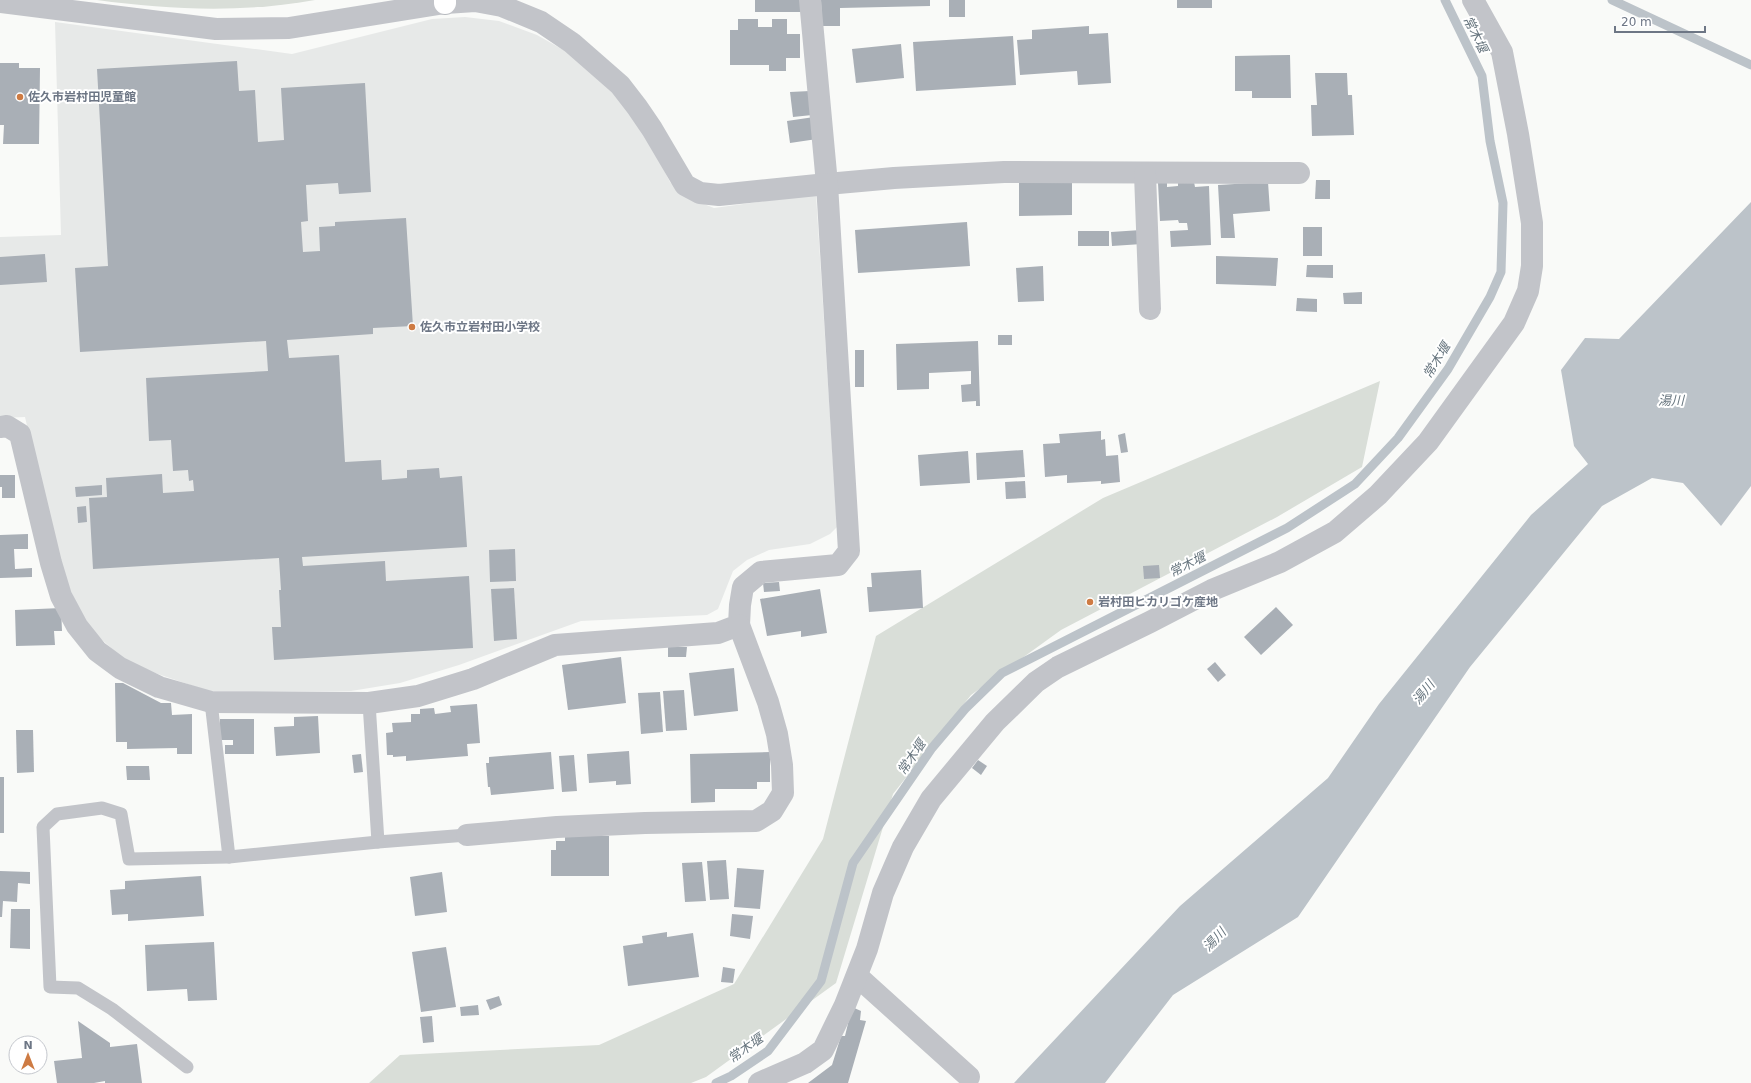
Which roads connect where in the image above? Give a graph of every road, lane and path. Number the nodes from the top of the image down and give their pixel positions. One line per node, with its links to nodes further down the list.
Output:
1 (810, 0): 7 (street)
2 (1473, 0): 16 (street)
3 (0, 2): 4 (street)
4 (445, 2): 7 (street)
5 (1299, 173): 6 (street)
6 (1145, 174): 7 (street); 8 (street)
7 (827, 184): 10 (street)
8 (1150, 309)
9 (0, 427): 11 (street)
10 (739, 625): 12 (street); 13 (street)
11 (211, 702): 12 (street); 15 (lane)
12 (369, 703): 14 (lane)
13 (467, 835): 14 (lane)
14 (378, 842): 15 (lane)
15 (229, 857): 17 (lane)
16 (857, 976): 18 (street); 19 (street)
17 (187, 1067)
18 (969, 1078)
19 (759, 1083)

